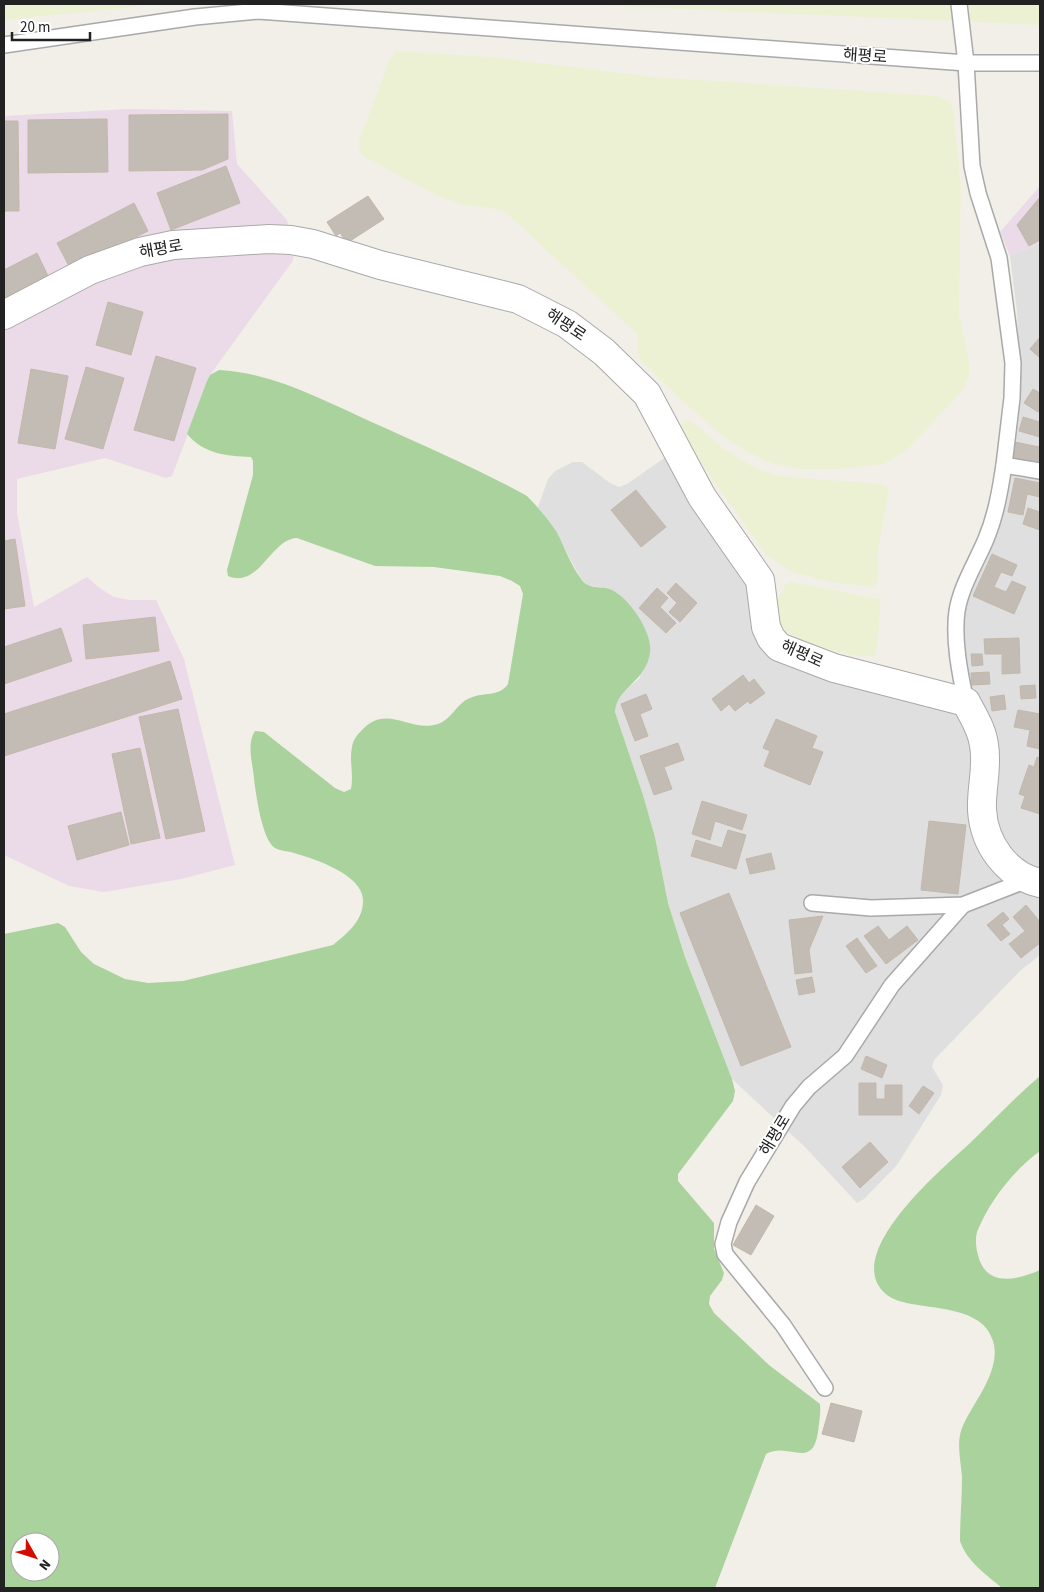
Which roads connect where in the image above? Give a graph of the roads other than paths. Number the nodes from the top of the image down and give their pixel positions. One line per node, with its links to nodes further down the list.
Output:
1 (959, 4): 4 (lane, 해평로)
2 (4, 45): 4 (lane, 해평로)
3 (1040, 63): 4 (lane, 해평로)
4 (966, 64): 6 (lane, 해평로)
5 (4, 315): 8 (street, 해평로)
6 (1004, 465): 7 (lane); 8 (lane, 해평로)
7 (1040, 471)
8 (966, 702): 9 (street, 해평로)
9 (1034, 882): 11 (lane, 해평로)
10 (812, 903): 11 (lane, 해평로)
11 (963, 905): 12 (lane, 해평로)
12 (825, 1388)

